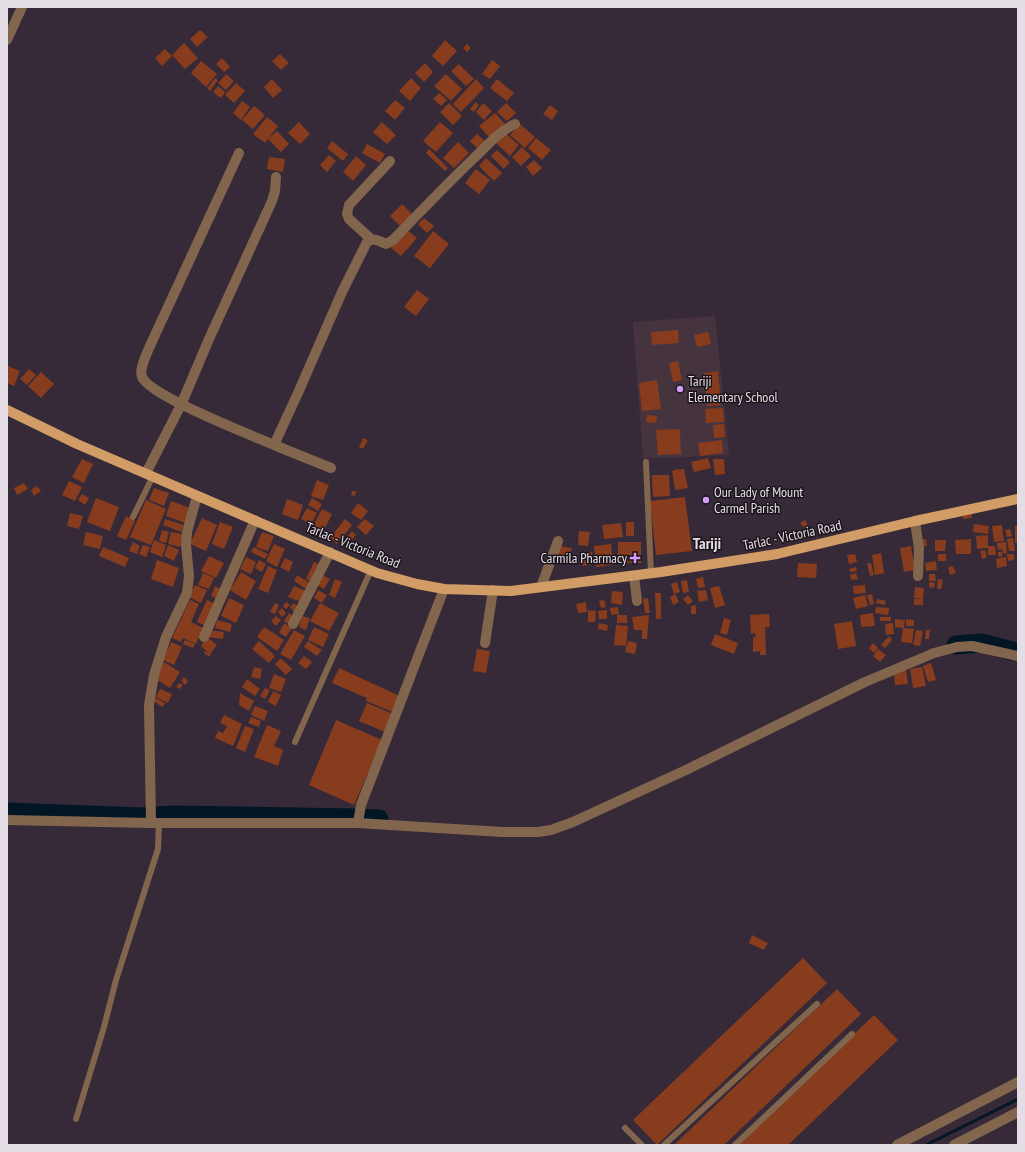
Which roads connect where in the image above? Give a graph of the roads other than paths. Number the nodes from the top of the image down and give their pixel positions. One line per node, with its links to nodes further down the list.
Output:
1 (22, 7): 2 (street)
2 (7, 40)
3 (515, 124): 7 (street)
4 (239, 153): 8 (street)
5 (390, 161): 7 (street)
6 (276, 177): 8 (street)
7 (371, 239): 10 (street)
8 (181, 405): 10 (street); 13 (street)
9 (7, 411): 13 (main road, Tarlac - Victoria Road)
10 (274, 445): 12 (street)
11 (646, 462): 22 (lane)
12 (331, 468)
13 (150, 474): 14 (main road, Tarlac - Victoria Road); 16 (lane)
14 (197, 496): 17 (main road, Tarlac - Victoria Road); 35 (street)
15 (1018, 499): 18 (main road, Tarlac - Victoria Road)
16 (133, 517)
17 (255, 520): 20 (main road, Tarlac - Victoria Road); 30 (street)
18 (915, 521): 22 (main road, Tarlac - Victoria Road); 24 (street)
19 (558, 541): 25 (street)
20 (330, 552): 21 (main road, Tarlac - Victoria Road); 29 (street)
21 (371, 570): 26 (main road, Tarlac - Victoria Road); 33 (lane)
22 (651, 574): 23 (main road, Tarlac - Victoria Road)
23 (634, 576): 25 (main road, Tarlac - Victoria Road); 28 (street)
24 (918, 576)
25 (541, 587): 27 (main road, Tarlac - Victoria Road)
26 (444, 589): 27 (main road, Tarlac - Victoria Road); 36 (street)
27 (493, 590): 31 (street)
28 (636, 601)
29 (293, 624)
30 (204, 637)
31 (485, 643)
32 (1018, 656): 36 (street)
33 (295, 742)
34 (7, 820): 35 (street)
35 (154, 822): 36 (street); 41 (lane)
36 (358, 822)
37 (817, 1004): 44 (lane)
38 (852, 1034): 45 (lane)
39 (1018, 1082): 46 (street)
40 (1018, 1112): 47 (street)
41 (76, 1119)
42 (625, 1128): 43 (lane)
43 (642, 1145)
44 (664, 1145)
45 (735, 1145)
46 (896, 1145)
47 (954, 1145)

